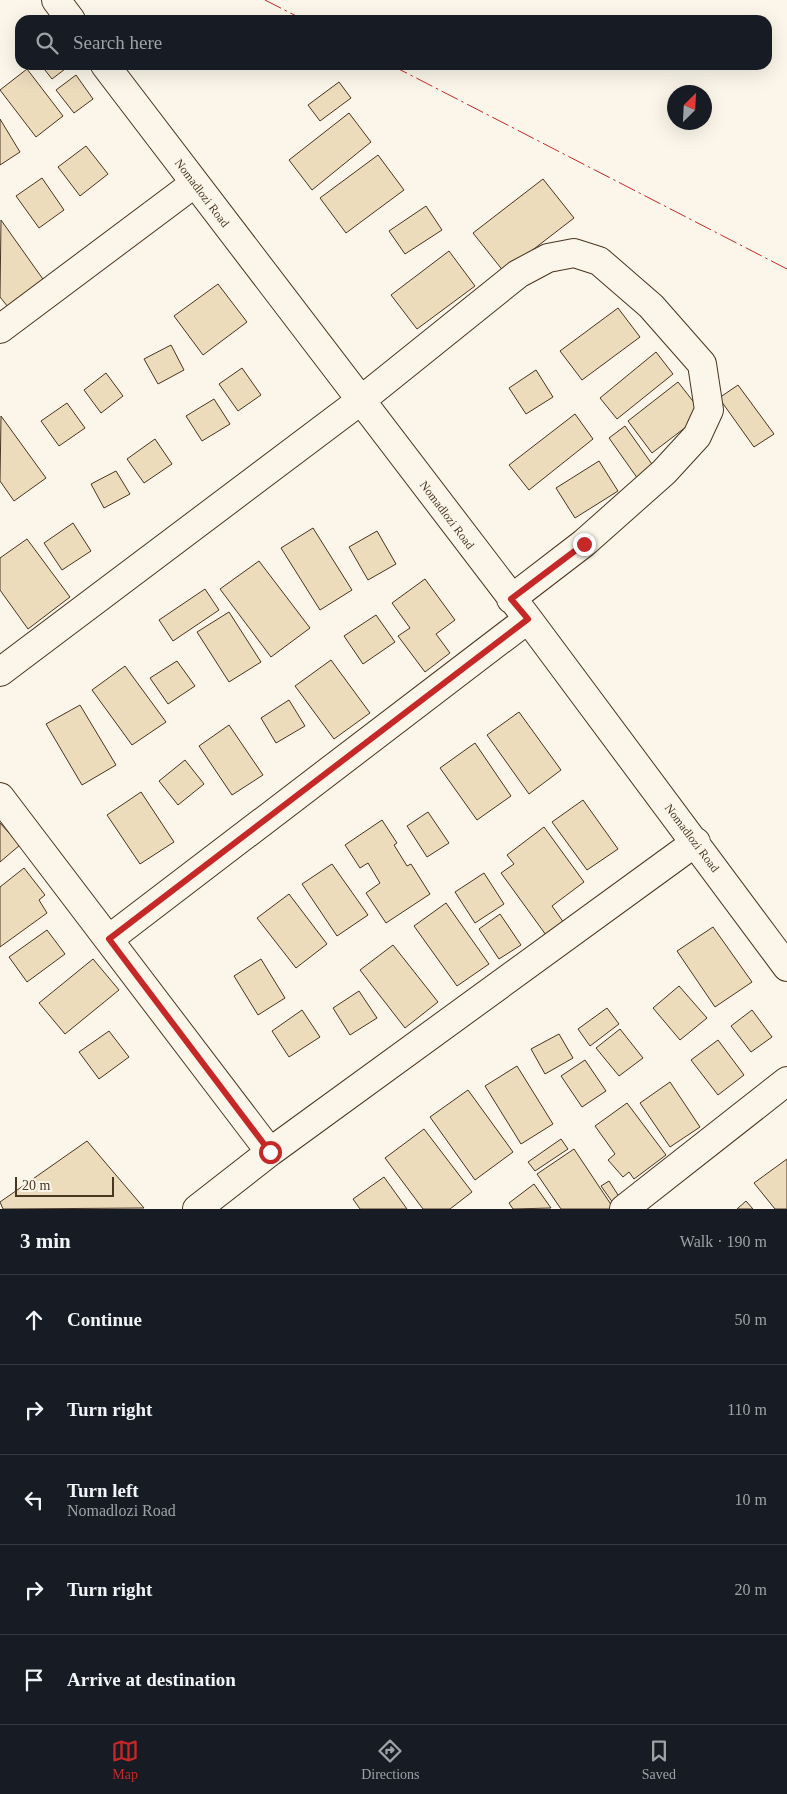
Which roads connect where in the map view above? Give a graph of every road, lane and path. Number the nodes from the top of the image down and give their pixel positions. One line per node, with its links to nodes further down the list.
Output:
1 (56, 0): 2 (street)
2 (68, 15)
3 (110, 70): 4 (street, Nomadlozi Road)
4 (195, 183): 5 (street); 6 (street, Nomadlozi Road)
5 (0, 329)
6 (360, 401): 7 (street, Nomadlozi Road); 7 (street); 8 (street)
7 (520, 609): 10 (street, Nomadlozi Road); 11 (street)
8 (0, 672)
9 (0, 797): 11 (street)
10 (696, 842): 12 (street, Nomadlozi Road); 14 (street)
11 (109, 939): 14 (street)
12 (787, 967)
13 (787, 1081): 16 (street)
14 (270, 1152): 15 (street)
15 (197, 1209)
16 (624, 1209)

